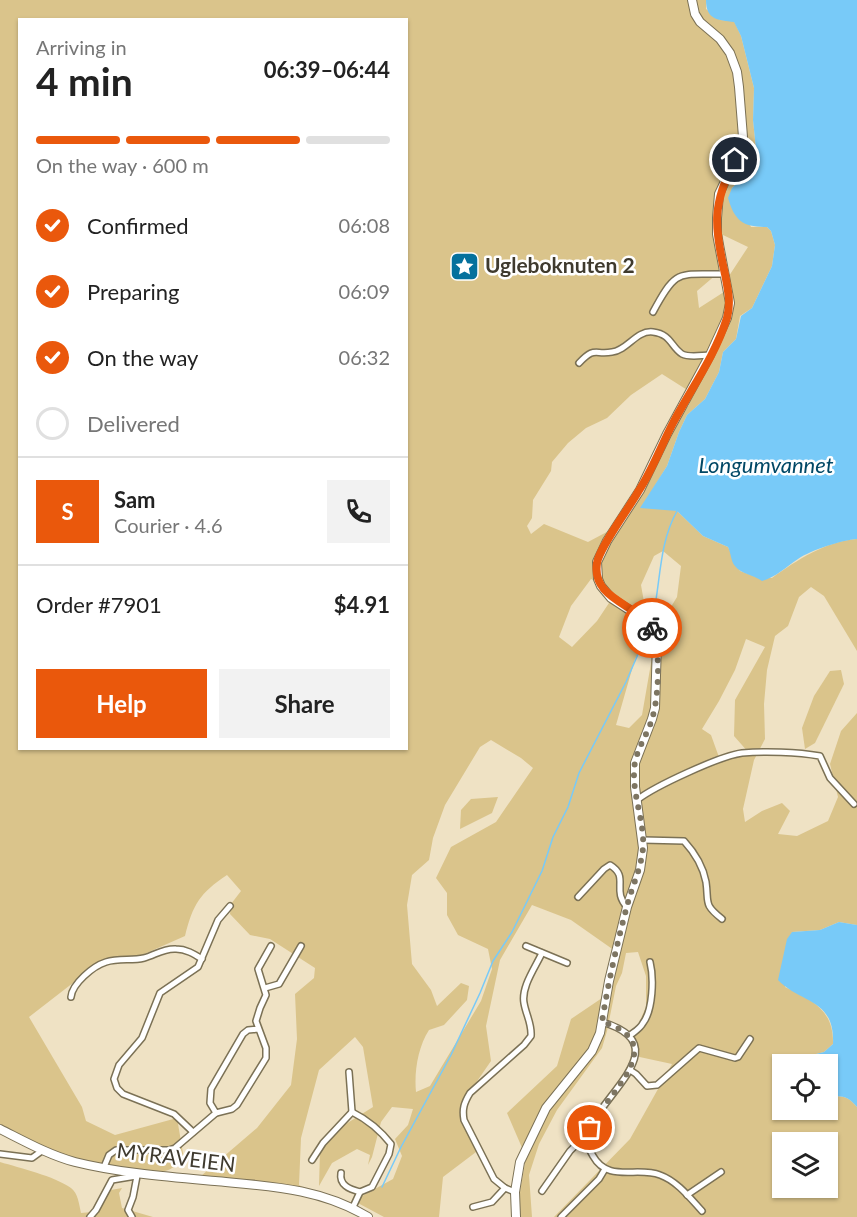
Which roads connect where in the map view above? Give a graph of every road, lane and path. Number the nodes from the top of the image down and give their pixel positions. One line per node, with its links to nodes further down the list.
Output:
1 (692, 0): 2 (main road)
2 (725, 274): 3 (street); 4 (main road)
3 (653, 312)
4 (710, 355): 5 (street); 6 (main road)
5 (579, 363)
6 (637, 800): 7 (street); 8 (main road)
7 (854, 804)
8 (643, 840): 11 (main road); 12 (street)
9 (578, 897): 11 (street)
10 (230, 906): 17 (street)
11 (627, 907): 22 (main road)
12 (722, 919)
13 (271, 945): 20 (street)
14 (301, 946): 20 (street)
15 (526, 946): 16 (street)
16 (542, 954): 19 (street); 41 (street)
17 (202, 959): 21 (street); 31 (street)
18 (650, 962): 24 (street)
19 (567, 963)
20 (265, 988): 23 (street)
21 (71, 997)
22 (602, 1022): 24 (street); 44 (main road)
23 (258, 1029): 29 (street); 29 (street)
24 (629, 1036): 26 (street)
25 (750, 1039): 26 (street)
26 (630, 1070): 32 (street)
27 (350, 1072): 28 (street)
28 (352, 1112): 35 (street); 43 (street)
29 (216, 1113): 31 (street)
30 (0, 1129): 33 (main road, MYRAVEIEN)
31 (193, 1132): 36 (street)
32 (587, 1144): 37 (street); 42 (street)
33 (43, 1150): 34 (street); 36 (main road, MYRAVEIEN)
34 (0, 1154)
35 (312, 1160)
36 (104, 1167): 40 (main road, MYRAVEIEN)
37 (605, 1169): 45 (street); 53 (street)
38 (721, 1172): 45 (street)
39 (341, 1173): 43 (street)
40 (138, 1174): 46 (main road, MYRAVEIEN); 49 (street); 50 (street)
41 (505, 1188): 44 (street); 47 (street)
42 (542, 1191)
43 (360, 1192): 46 (street)
44 (515, 1192): 52 (main road)
45 (687, 1195): 48 (street)
46 (352, 1207): 51 (main road, MYRAVEIEN)
47 (473, 1207)
48 (702, 1211)
49 (90, 1217)
50 (132, 1217)
51 (368, 1217)
52 (516, 1217)
53 (561, 1217)

